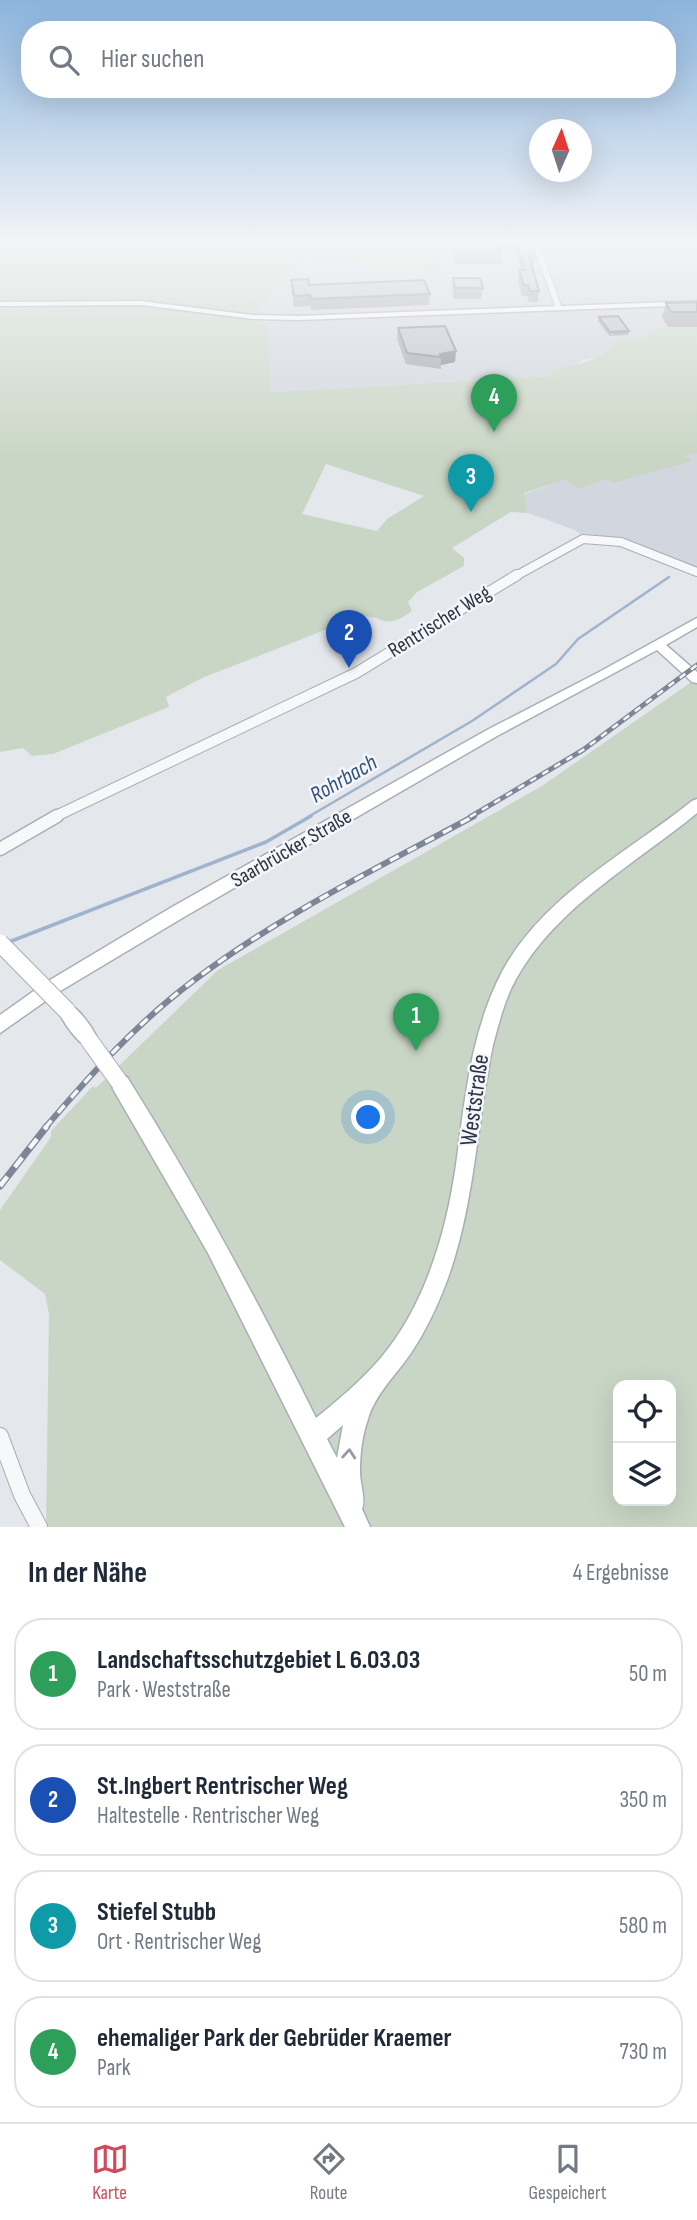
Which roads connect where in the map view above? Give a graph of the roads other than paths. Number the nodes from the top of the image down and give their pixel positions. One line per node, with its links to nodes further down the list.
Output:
1 (244, 315): 2 (main road)
2 (333, 315)
3 (697, 572): 9 (street, Rentrischer Weg)
4 (697, 614): 6 (main road, Saarbrücker Straße)
5 (697, 622): 6 (main road, Saarbrücker Straße)
6 (650, 647): 7 (main road); 11 (main road, Saarbrücker Straße)
7 (697, 679)
8 (697, 805): 12 (main road, Weststraße)
9 (0, 849)
10 (0, 943): 14 (main road, bridge)
11 (0, 1025)
12 (370, 1387): 14 (main road, Weststraße); 15 (main road, one-way to 12)
13 (0, 1436): 16 (street)
14 (312, 1436): 15 (main road)
15 (357, 1525)
16 (39, 1527)

